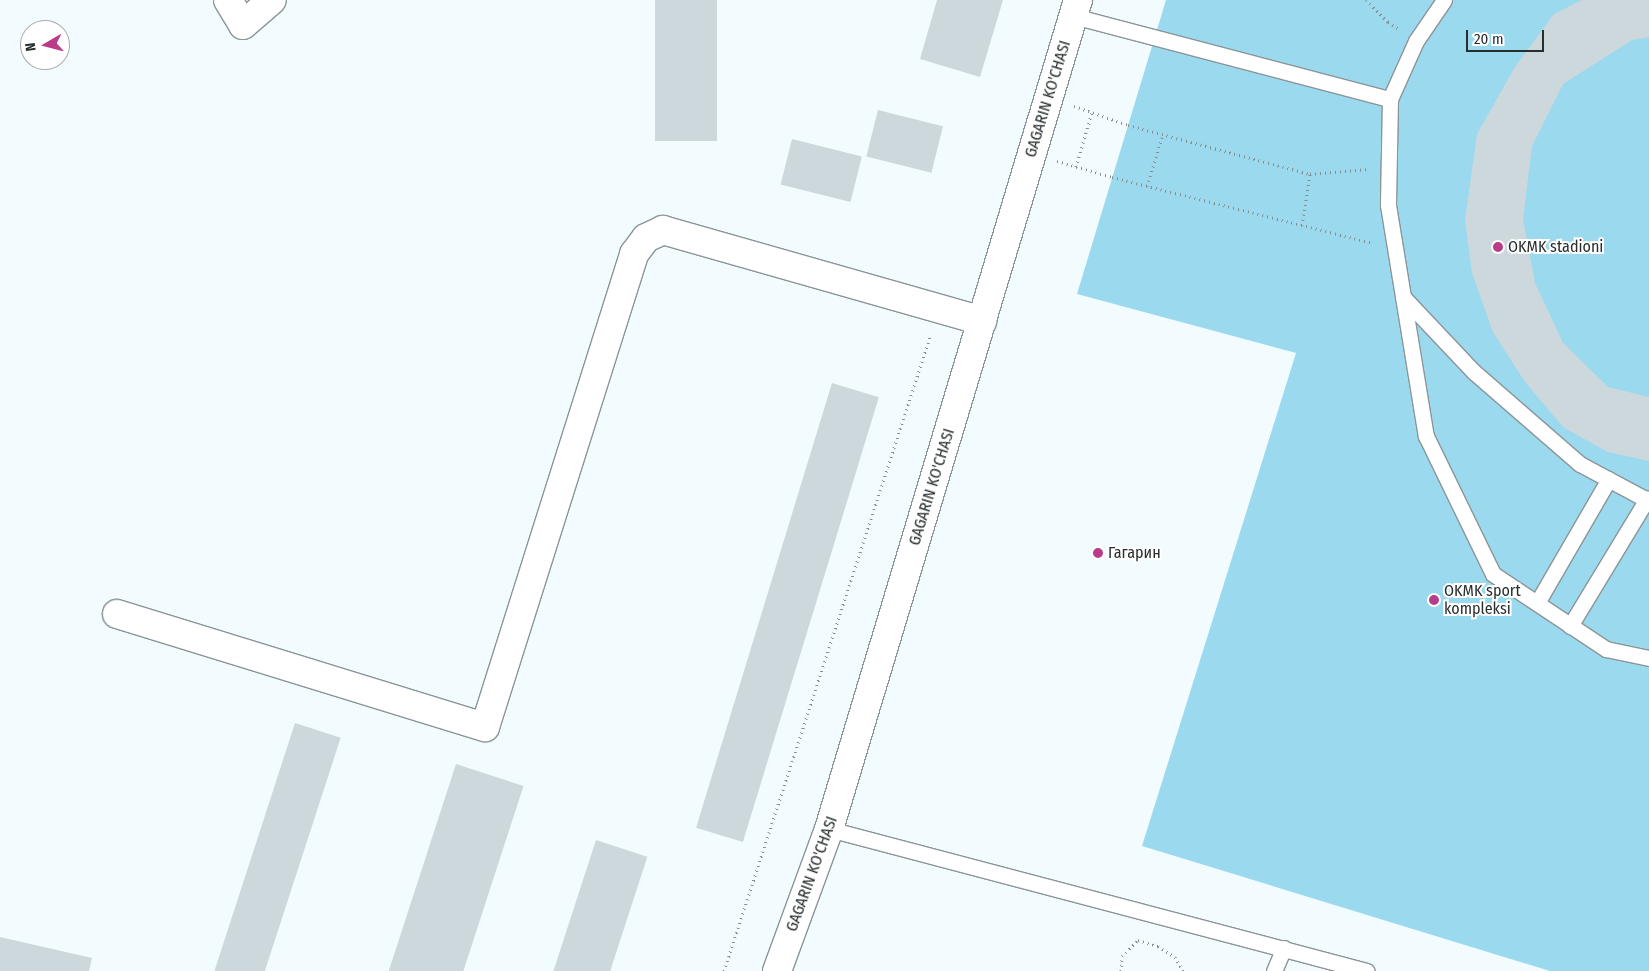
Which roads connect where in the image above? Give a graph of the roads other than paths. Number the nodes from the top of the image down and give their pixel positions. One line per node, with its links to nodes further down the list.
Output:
1 (228, 0): 2 (street)
2 (272, 0)
3 (1444, 0): 5 (lane)
4 (1075, 8): 5 (lane); 7 (street, GAGARIN KO'CHASI)
5 (1390, 100): 6 (lane)
6 (1403, 296): 8 (lane); 10 (lane)
7 (982, 322): 11 (street); 14 (street, GAGARIN KO'CHASI)
8 (1609, 479): 9 (lane); 10 (lane)
9 (1648, 500): 12 (lane)
10 (1537, 603): 12 (lane)
11 (117, 614)
12 (1570, 626): 13 (lane)
13 (1649, 658)
14 (829, 829): 15 (lane); 16 (street, GAGARIN KO'CHASI)
15 (1284, 948): 17 (lane); 18 (lane)
16 (777, 971)
17 (1274, 971)
18 (1367, 971)

